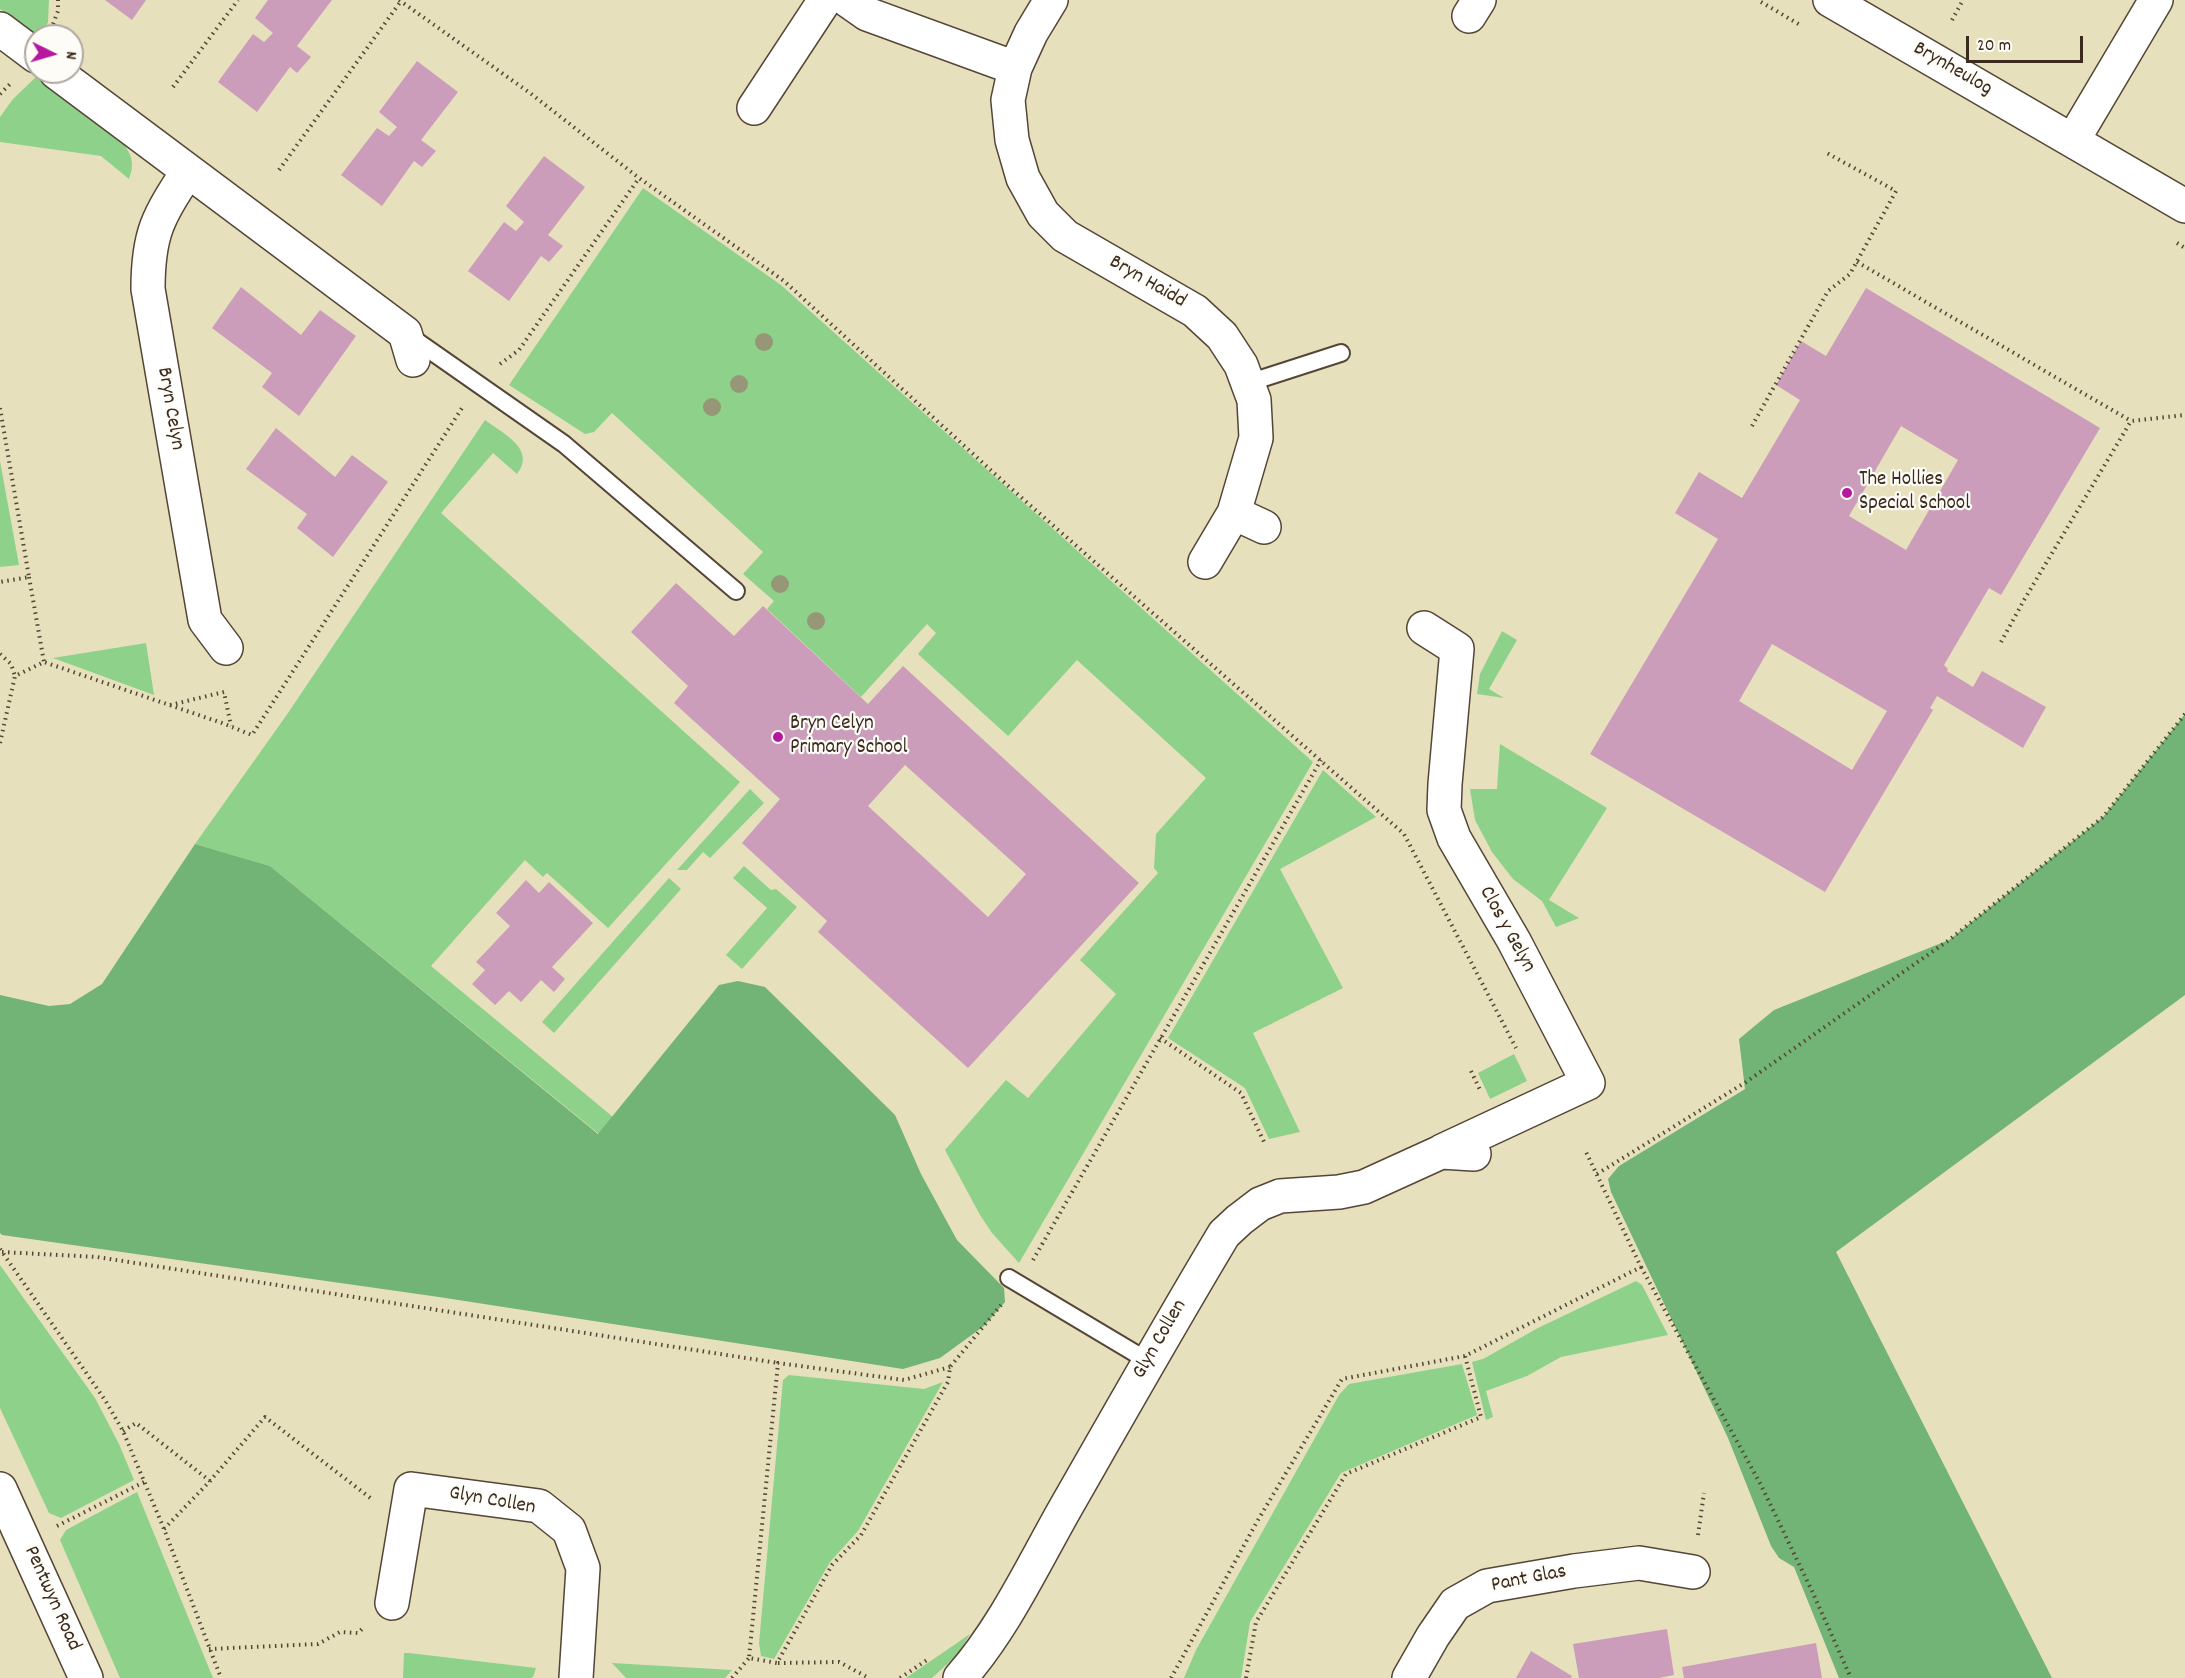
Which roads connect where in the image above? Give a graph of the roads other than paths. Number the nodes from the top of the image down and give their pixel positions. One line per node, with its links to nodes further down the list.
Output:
1 (825, 0): 10 (street)
2 (847, 0): 8 (street)
3 (1052, 0): 8 (street, Bryn Haidd)
4 (1830, 0): 11 (street, Brynheulog)
5 (2156, 0): 11 (street)
6 (0, 29): 7 (street)
7 (24, 47)
8 (1015, 68): 16 (street, Bryn Haidd)
9 (73, 84): 12 (street)
10 (754, 108)
11 (2073, 140): 13 (street, Brynheulog)
12 (188, 171): 14 (street); 22 (street, Bryn Celyn)
13 (2185, 206)
14 (409, 346): 20 (lane)
15 (1341, 353): 16 (lane)
16 (1248, 383): 17 (street, Bryn Haidd)
17 (1234, 513): 18 (street); 19 (street, Bryn Haidd)
18 (1264, 527)
19 (1205, 562)
20 (736, 591)
21 (1424, 628): 23 (street, Clos y Gelyn)
22 (226, 648)
23 (1441, 1152): 24 (street, Glyn Collen); 26 (street, Glyn Collen)
24 (1474, 1154)
25 (1013, 1282): 26 (lane)
26 (1148, 1361): 32 (street, Glyn Collen)
27 (0, 1489): 30 (street, Pentwyn Road)
28 (1693, 1572): 33 (street, Pant Glas)
29 (392, 1603): 31 (street, Glyn Collen)
30 (86, 1678)
31 (576, 1678)
32 (960, 1678)
33 (1409, 1678)

